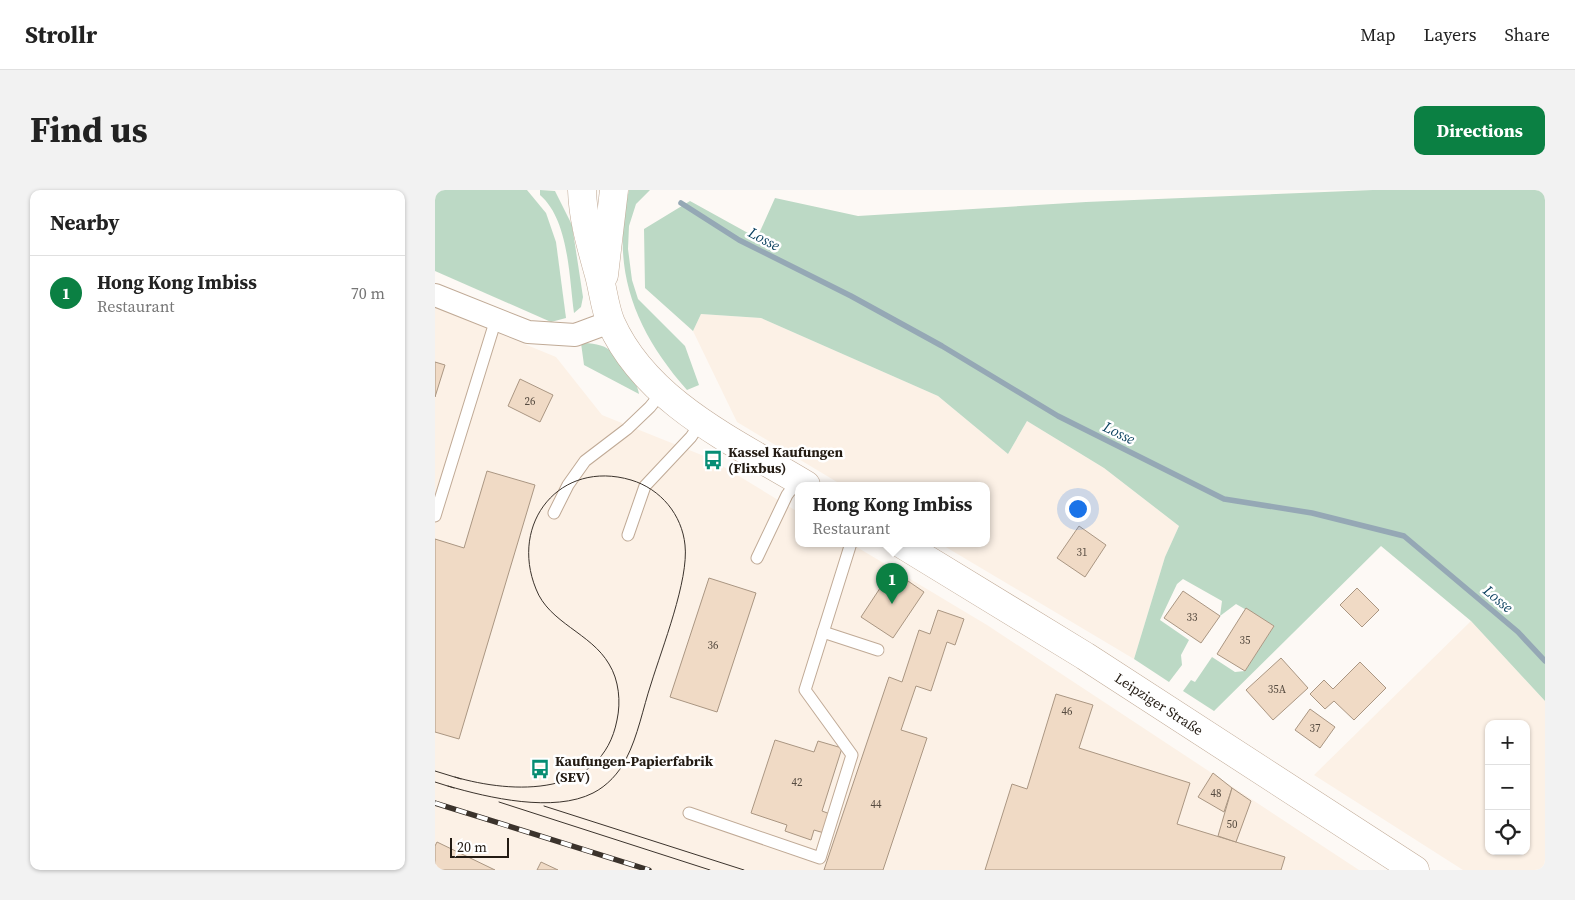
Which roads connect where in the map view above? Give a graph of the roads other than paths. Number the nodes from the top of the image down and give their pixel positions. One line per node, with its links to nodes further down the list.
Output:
1 (566, 190): 4 (street)
2 (582, 190): 4 (street)
3 (613, 190): 5 (street)
4 (583, 217): 5 (street)
5 (603, 289): 8 (street)
6 (435, 294): 7 (street)
7 (496, 319): 8 (street); 14 (lane)
8 (611, 322): 9 (street)
9 (662, 392): 10 (street); 13 (lane)
10 (701, 422): 11 (street); 15 (lane)
11 (800, 482)
12 (795, 489): 18 (lane)
13 (554, 513)
14 (435, 516)
15 (628, 535)
16 (850, 547): 19 (lane)
17 (907, 547): 22 (street, Leipziger Straße)
18 (757, 558)
19 (823, 632): 20 (lane); 21 (lane)
20 (878, 650)
21 (689, 813)
22 (1415, 870)

